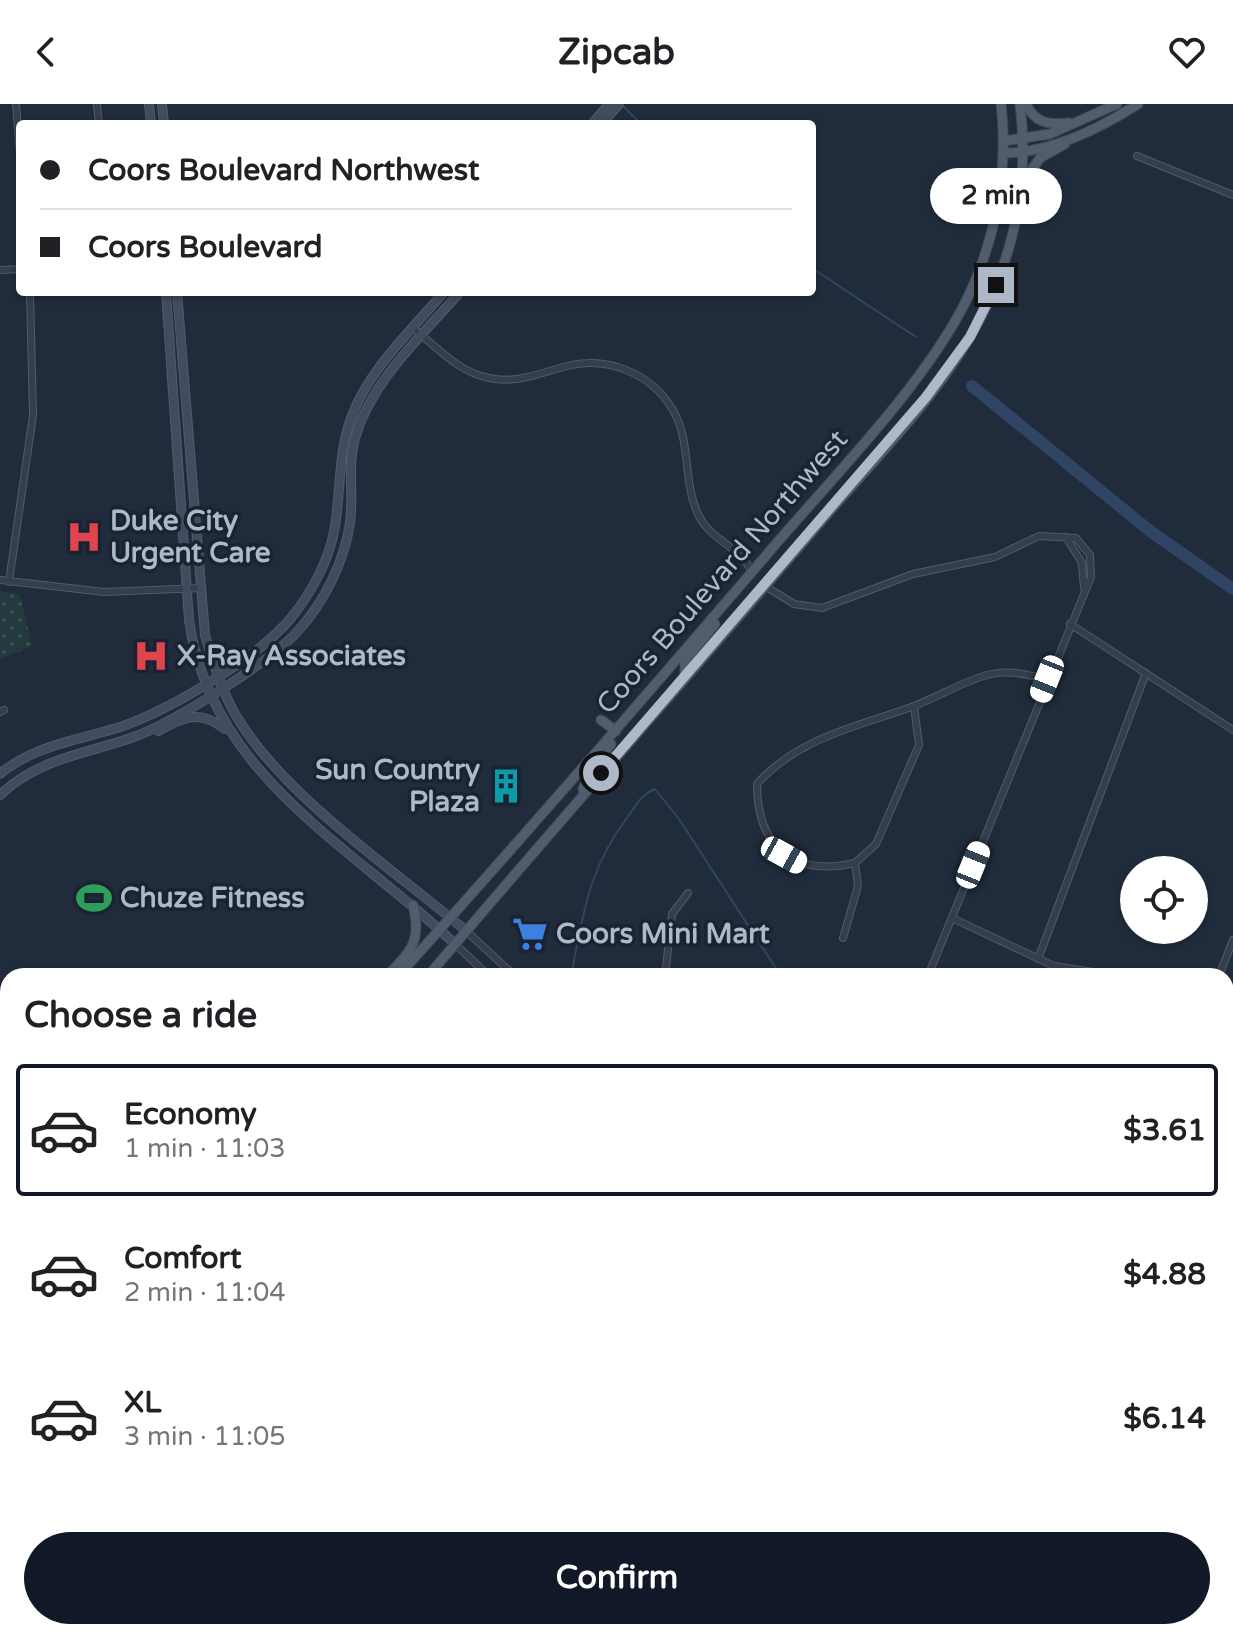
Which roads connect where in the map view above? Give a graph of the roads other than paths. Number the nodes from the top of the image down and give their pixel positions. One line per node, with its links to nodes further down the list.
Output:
1 (609, 104): 7 (main road)
2 (619, 104): 8 (main road)
3 (1001, 104): 11 (main road, Coors Boulevard Northwest)
4 (1023, 104): 9 (main road); 12 (main road, Coors Boulevard Northwest)
5 (1117, 104): 9 (main road)
6 (1138, 104): 10 (main road)
7 (595, 120)
8 (605, 120)
9 (1080, 122): 12 (main road)
10 (1094, 129): 14 (main road); 16 (main road)
11 (1004, 141): 12 (main road); 13 (main road, Coors Boulevard Northwest)
12 (1023, 141): 14 (main road, Coors Boulevard Northwest)
13 (1003, 153): 14 (main road); 25 (main road, Coors Boulevard Northwest)
14 (1023, 153): 16 (main road, Coors Boulevard Northwest)
15 (1137, 156): 17 (street)
16 (1022, 184): 30 (main road, Coors Boulevard Northwest)
17 (1233, 195)
18 (30, 296): 29 (street)
19 (166, 296): 33 (main road)
20 (177, 296): 31 (main road)
21 (441, 296): 23 (main road)
22 (456, 296): 24 (main road)
23 (413, 328): 24 (street); 36 (main road)
24 (422, 335): 27 (street); 40 (main road)
25 (856, 449): 27 (main road, Coors Boulevard Northwest); 30 (main road)
26 (1066, 537): 30 (street); 32 (street); 32 (street)
27 (752, 572): 37 (main road); 44 (main road, Coors Boulevard Northwest)
28 (0, 580): 29 (street)
29 (9, 582): 33 (street)
30 (765, 586): 37 (main road, Coors Boulevard Northwest)
31 (202, 588): 33 (street); 36 (main road)
32 (1084, 588): 34 (street)
33 (186, 589): 39 (main road)
34 (1070, 624): 35 (street); 38 (street)
35 (1146, 673): 45 (street); 61 (street)
36 (217, 676): 39 (main road); 40 (main road)
37 (685, 678): 50 (main road, Coors Boulevard Northwest)
38 (1047, 679): 42 (street); 55 (street)
39 (204, 683): 41 (main road); 48 (main road)
40 (222, 688): 41 (main road); 54 (main road)
41 (209, 695): 46 (main road); 47 (main road)
42 (914, 706): 51 (street); 51 (street)
43 (601, 720): 44 (main road)
44 (617, 729): 50 (main road); 54 (main road, Coors Boulevard Northwest)
45 (1233, 730)
46 (228, 731): 47 (main road); 53 (main road)
47 (116, 742): 49 (main road)
48 (0, 774)
49 (0, 795)
50 (580, 796): 57 (main road, Coors Boulevard Northwest)
51 (855, 863): 58 (street)
52 (688, 893): 67 (street)
53 (413, 905): 56 (main road); 62 (main road)
54 (451, 918): 56 (main road, Coors Boulevard Northwest); 57 (main road)
55 (952, 918): 61 (street); 68 (street)
56 (440, 929): 60 (main road); 63 (main road, Coors Boulevard Northwest)
57 (465, 930): 60 (main road, Coors Boulevard Northwest); 66 (street)
58 (843, 938)
59 (1233, 940): 70 (street)
60 (455, 944): 64 (main road, Coors Boulevard Northwest); 65 (street)
61 (1038, 959): 69 (street)
62 (393, 968)
63 (405, 968)
64 (435, 968)
65 (480, 968)
66 (506, 968)
67 (666, 968)
68 (931, 968)
69 (1067, 968)
70 (1224, 968)

